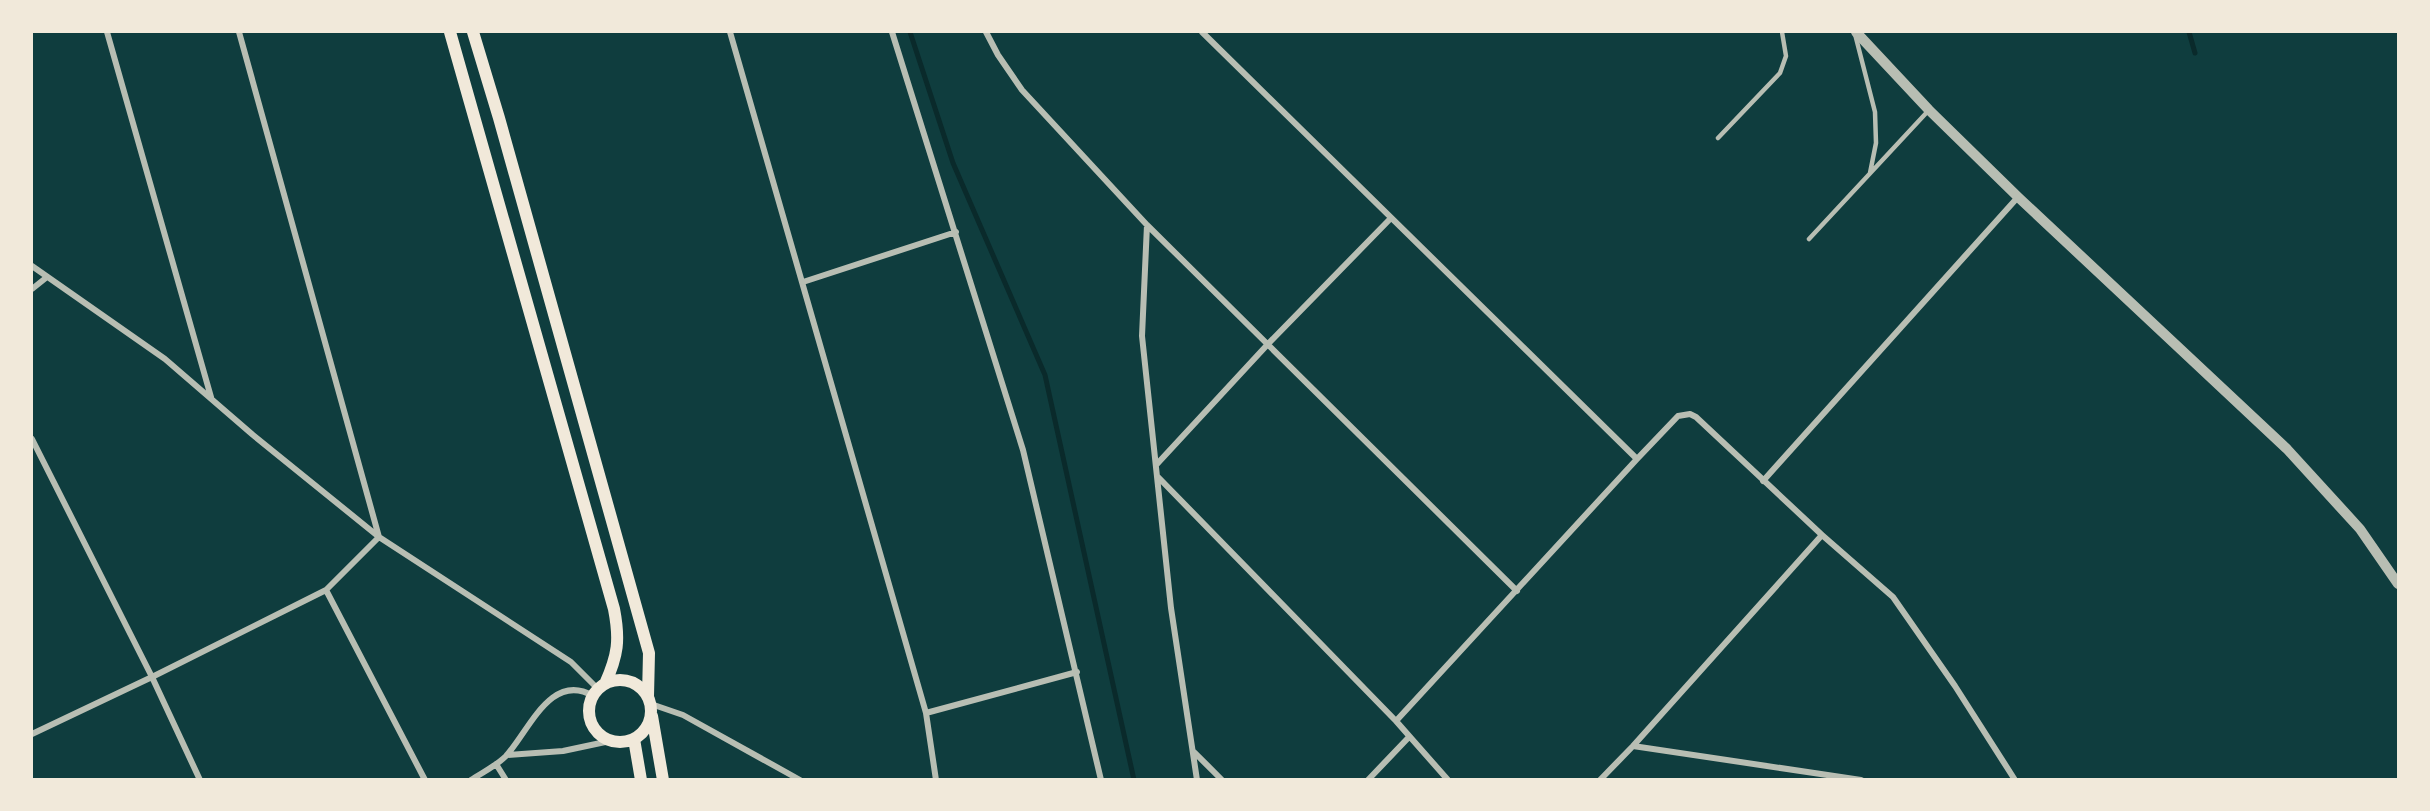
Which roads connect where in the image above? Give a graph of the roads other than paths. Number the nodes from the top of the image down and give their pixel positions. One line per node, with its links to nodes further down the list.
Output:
1 (107, 32): 24 (street)
2 (239, 32): 31 (street)
3 (450, 32): 37 (main road)
4 (473, 32): 38 (main road)
5 (730, 32): 21 (street)
6 (892, 32): 17 (street)
7 (986, 32): 16 (street)
8 (1202, 32): 15 (street)
9 (1782, 32): 12 (lane)
10 (1855, 32): 11 (street); 13 (lane)
11 (1929, 110): 13 (lane); 14 (street)
12 (1718, 138)
13 (1870, 173): 18 (lane)
14 (2018, 197): 29 (street); 32 (street)
15 (1391, 218): 23 (street); 26 (street)
16 (1147, 225): 23 (street); 27 (street)
17 (956, 232): 21 (street); 35 (street)
18 (1809, 239)
19 (32, 266): 20 (street)
20 (47, 277): 22 (street); 24 (street)
21 (803, 282): 39 (street)
22 (32, 290)
23 (1268, 344): 27 (street); 34 (street)
24 (212, 398): 31 (street)
25 (32, 439): 36 (street)
26 (1637, 459): 29 (street); 34 (street)
27 (1157, 464): 28 (street)
28 (1158, 476): 40 (street); 46 (street)
29 (1763, 481): 30 (street)
30 (1822, 535): 45 (street); 64 (street)
31 (379, 537): 33 (street); 37 (street)
32 (2398, 584)
33 (326, 590): 36 (street); 50 (street)
34 (1517, 591): 40 (street)
35 (1077, 672): 39 (street); 57 (street)
36 (153, 677): 41 (street); 49 (street)
37 (599, 689): 38 (main road); 44 (main road); 47 (street)
38 (650, 705): 43 (main road); 54 (main road); 55 (street)
39 (926, 713): 56 (street)
40 (1396, 721): 42 (street)
41 (32, 734)
42 (1409, 737): 60 (street); 61 (street)
43 (634, 739): 44 (main road); 53 (main road)
44 (610, 741): 47 (street)
45 (1633, 746): 62 (street); 63 (street)
46 (1193, 752): 58 (street); 59 (street)
47 (507, 755): 48 (street)
48 (496, 764): 51 (street); 52 (street)
49 (200, 780)
50 (425, 780)
51 (471, 780)
52 (506, 780)
53 (641, 780)
54 (663, 780)
55 (801, 780)
56 (936, 780)
57 (1101, 780)
58 (1197, 780)
59 (1222, 780)
60 (1368, 780)
61 (1448, 780)
62 (1600, 780)
63 (1860, 780)
64 (2015, 780)

